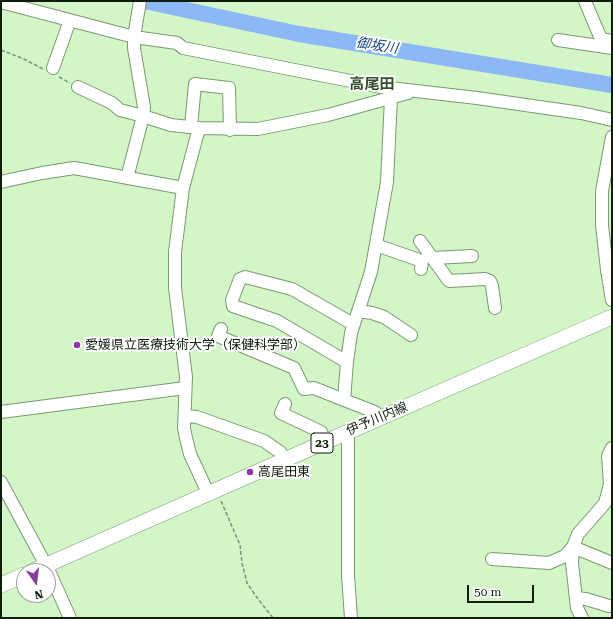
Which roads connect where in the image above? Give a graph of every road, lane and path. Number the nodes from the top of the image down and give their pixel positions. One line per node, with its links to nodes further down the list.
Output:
1 (140, 1): 5 (street)
2 (585, 1): 7 (street)
3 (1, 2): 4 (street)
4 (70, 20): 5 (street); 10 (street)
5 (134, 35): 12 (street); 14 (street)
6 (558, 40): 8 (street)
7 (612, 42)
8 (612, 48)
9 (1, 50): 10 (path)
10 (52, 71): 11 (path)
11 (78, 87): 14 (street)
12 (413, 91): 13 (street); 15 (street)
13 (391, 98): 17 (street); 23 (street)
14 (143, 116): 16 (street); 19 (street)
15 (612, 120)
16 (195, 127): 17 (street); 17 (street); 21 (street)
17 (230, 130)
18 (612, 137): 26 (street)
19 (127, 178): 20 (street); 21 (street)
20 (1, 182)
21 (183, 188): 34 (street)
22 (420, 241): 25 (street)
23 (376, 245): 25 (street); 28 (street)
24 (472, 256): 25 (street)
25 (426, 260): 27 (street)
26 (612, 300)
27 (495, 308)
28 (358, 312): 30 (street); 32 (street)
29 (612, 320): 39 (main road, 伊予川内線 / 23)
30 (354, 324): 33 (street); 33 (street)
31 (220, 329): 35 (street)
32 (411, 335)
33 (347, 362): 35 (street)
34 (185, 388): 37 (street); 38 (street)
35 (344, 400): 39 (street)
36 (284, 404): 41 (street)
37 (1, 412)
38 (185, 416): 43 (street); 45 (street)
39 (378, 419): 40 (main road, 伊予川内線 / 23)
40 (348, 432): 41 (main road, 伊予川内線 / 23); 58 (street)
41 (325, 442): 43 (main road, 伊予川内線 / 23)
42 (612, 448): 46 (street)
43 (285, 460): 45 (main road, 伊予川内線 / 23)
44 (1, 482): 48 (street)
45 (212, 492): 49 (main road, 伊予川内線 / 23); 57 (path)
46 (573, 547): 47 (street); 50 (street); 54 (street)
47 (492, 559)
48 (37, 563)
49 (50, 563)
50 (612, 563)
51 (16, 578): 52 (main road)
52 (1, 585)
53 (56, 595): 56 (street)
54 (576, 598): 55 (street); 59 (street)
55 (609, 606)
56 (70, 618)
57 (273, 618)
58 (351, 618)
59 (582, 618)

